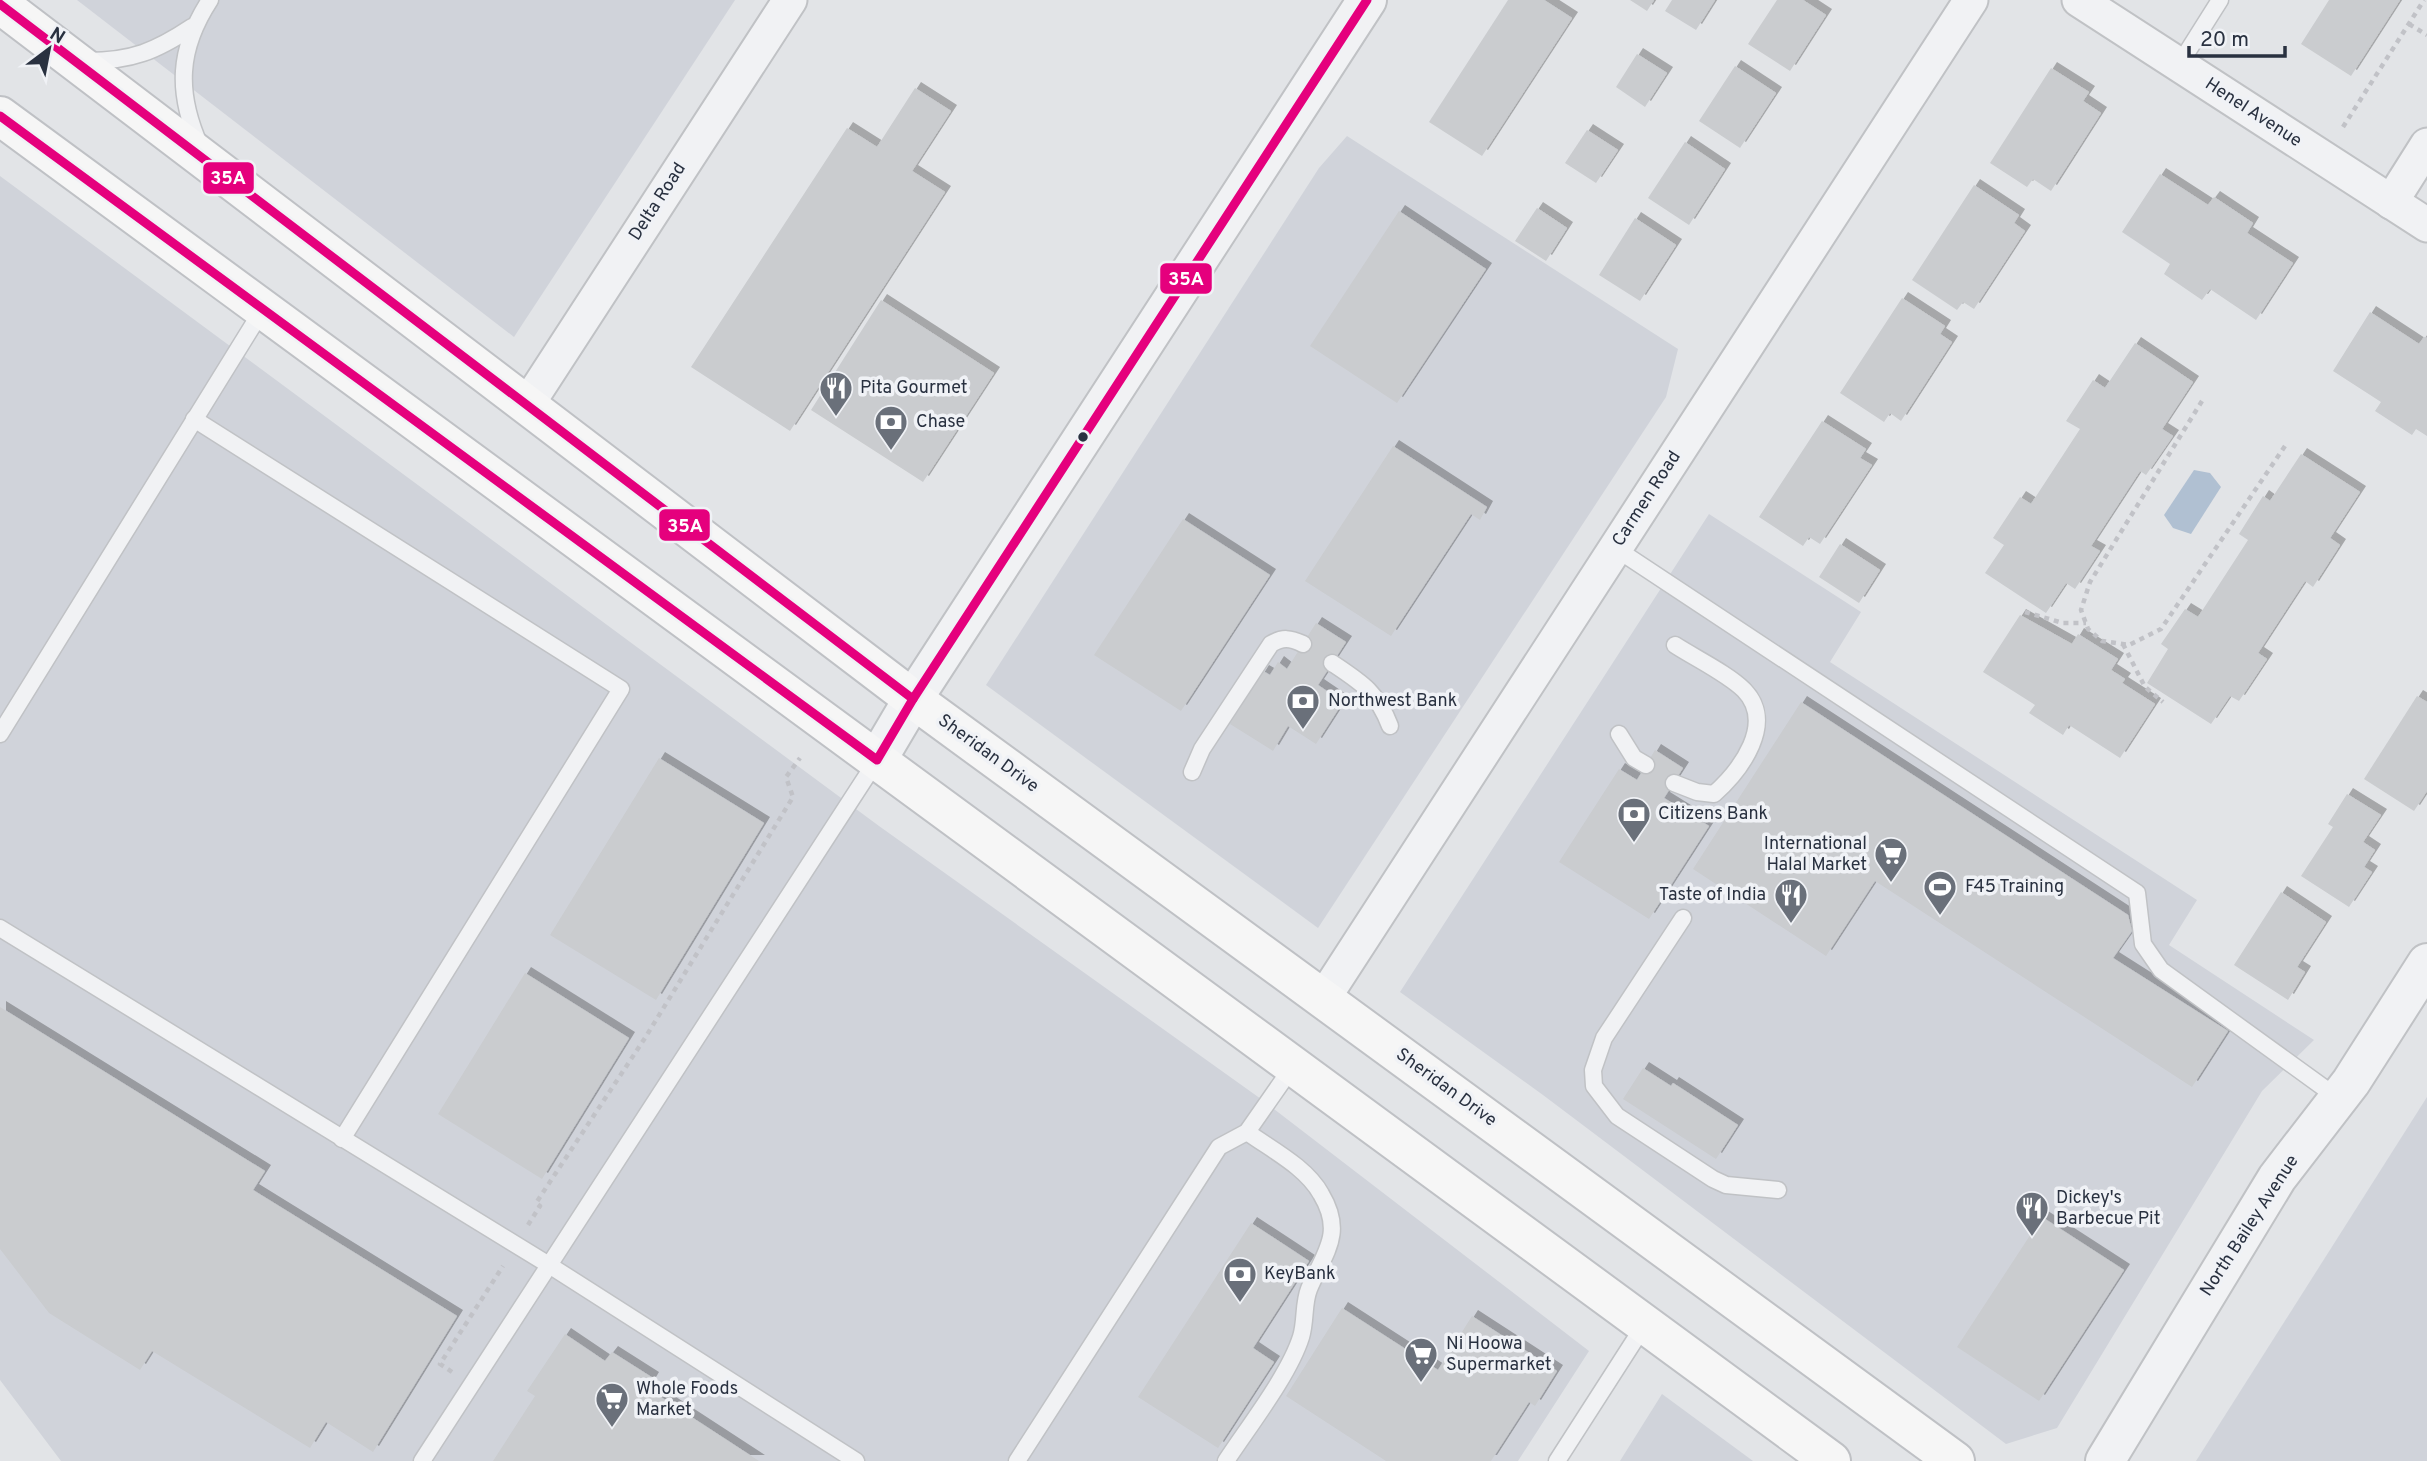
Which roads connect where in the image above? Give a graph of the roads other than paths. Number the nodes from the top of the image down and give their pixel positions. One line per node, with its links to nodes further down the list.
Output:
1 (210, 0): 8 (lane)
2 (790, 0): 17 (street, Delta Road)
3 (1367, 0): 23 (street)
4 (1971, 0): 19 (street, Carmen Road)
5 (2079, 0): 10 (street, Henel Avenue)
6 (2220, 0): 10 (lane)
7 (0, 4): 9 (main road, Sheridan Drive)
8 (192, 27): 9 (lane); 13 (lane)
9 (75, 61): 13 (main road, Sheridan Drive)
10 (2179, 65): 14 (street, Henel Avenue)
11 (0, 116): 16 (main road)
12 (2427, 145): 14 (street)
13 (206, 161): 17 (main road, Sheridan Drive)
14 (2391, 202): 15 (street, Henel Avenue)
15 (2427, 225)
16 (263, 309): 18 (lane); 27 (main road)
17 (527, 405): 23 (main road, Sheridan Drive)
18 (194, 419): 25 (lane); 38 (lane)
19 (1615, 548): 34 (street, Carmen Road); 36 (lane)
20 (1303, 644): 29 (lane)
21 (1675, 645): 30 (lane)
22 (1332, 663): 24 (lane)
23 (913, 699): 27 (street); 34 (main road, Sheridan Drive)
24 (1390, 726)
25 (0, 734)
26 (1619, 734): 28 (lane)
27 (877, 760): 35 (main road); 40 (lane)
28 (1646, 765)
29 (1192, 772)
30 (1674, 783)
31 (1683, 918): 39 (lane)
32 (0, 928): 38 (lane)
33 (2427, 963): 36 (street, North Bailey Avenue)
34 (1324, 999): 48 (main road, Sheridan Drive)
35 (1293, 1066): 37 (lane); 41 (main road)
36 (2339, 1098): 49 (street, North Bailey Avenue)
37 (1247, 1132): 44 (lane); 45 (lane)
38 (342, 1139): 40 (lane)
39 (1778, 1190)
40 (549, 1265): 42 (lane); 43 (lane)
41 (1644, 1324): 46 (lane); 47 (main road)
42 (422, 1461)
43 (856, 1461)
44 (1017, 1461)
45 (1226, 1461)
46 (1557, 1461)
47 (1831, 1461)
48 (1955, 1461)
49 (2105, 1461)

